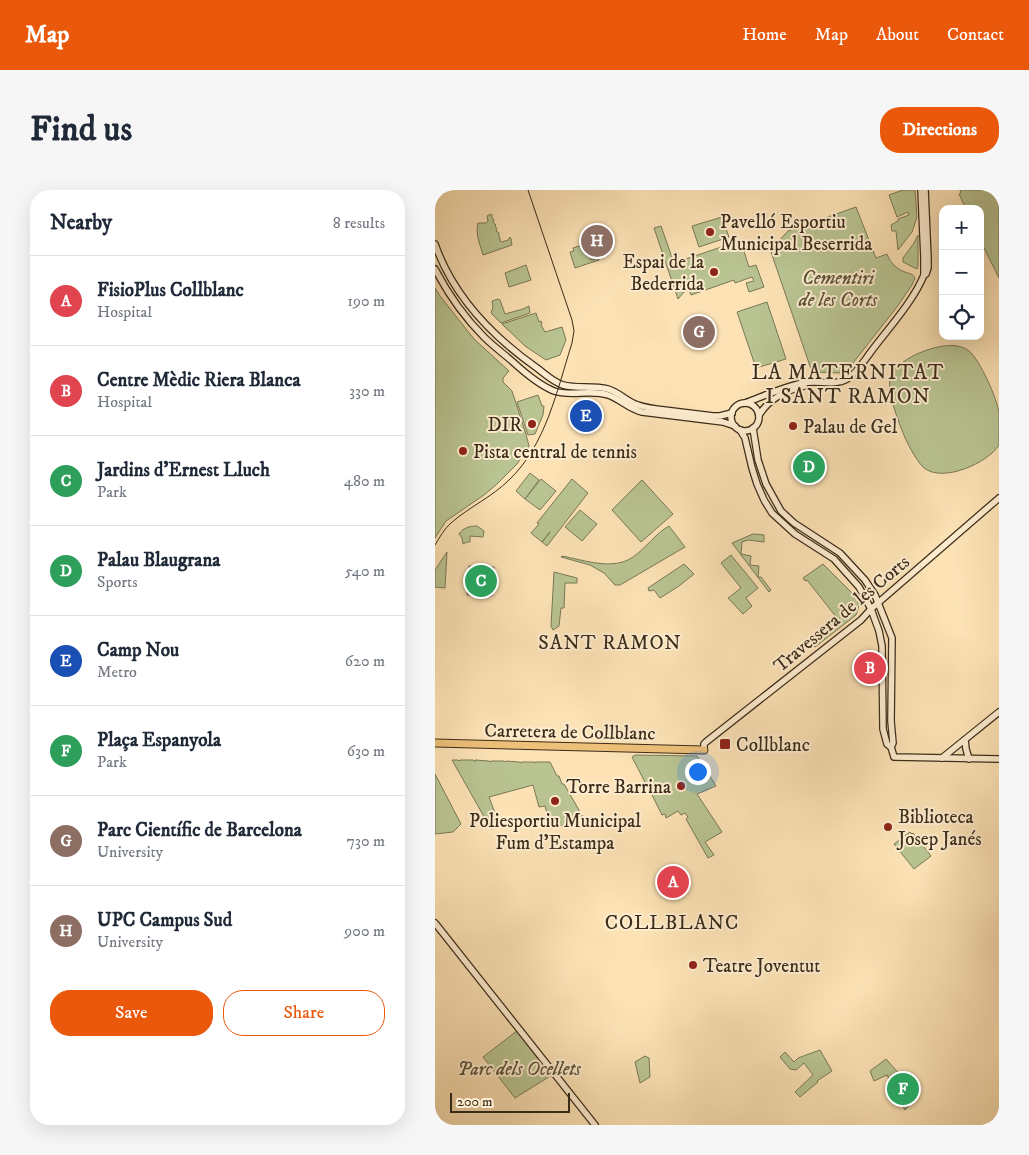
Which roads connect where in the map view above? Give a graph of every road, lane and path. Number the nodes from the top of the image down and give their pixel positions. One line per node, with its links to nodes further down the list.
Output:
1 (921, 190): 5 (street)
2 (925, 190): 5 (street)
3 (435, 244): 7 (street)
4 (435, 269): 8 (street)
5 (924, 275): 6 (street)
6 (819, 382): 9 (street); 11 (street)
7 (562, 384): 8 (street); 10 (street)
8 (560, 392): 12 (street)
9 (745, 403): 10 (street); 11 (street)
10 (731, 413): 12 (street)
11 (759, 415): 13 (street)
12 (738, 428): 13 (street); 16 (street)
13 (753, 428): 15 (street)
14 (999, 498): 19 (street, Travessera de les Corts)
15 (782, 512): 16 (street); 17 (street)
16 (774, 516): 18 (street)
17 (832, 547): 18 (street); 19 (street)
18 (828, 555): 20 (street)
19 (879, 603): 20 (street, Travessera de les Corts); 24 (street)
20 (871, 609): 21 (street, Travessera de les Corts); 22 (street)
21 (864, 618): 22 (street); 29 (street, Travessera de les Corts)
22 (875, 619): 23 (street)
23 (882, 695): 24 (street); 28 (street)
24 (891, 695): 28 (street)
25 (999, 712): 26 (street)
26 (965, 740): 30 (street); 31 (street)
27 (435, 744): 29 (main road, Carretera de Collblanc)
28 (891, 747): 30 (street)
29 (704, 750)
30 (942, 758): 31 (street)
31 (969, 758): 32 (street)
32 (999, 760)
33 (435, 922): 34 (street)
34 (595, 1125)

